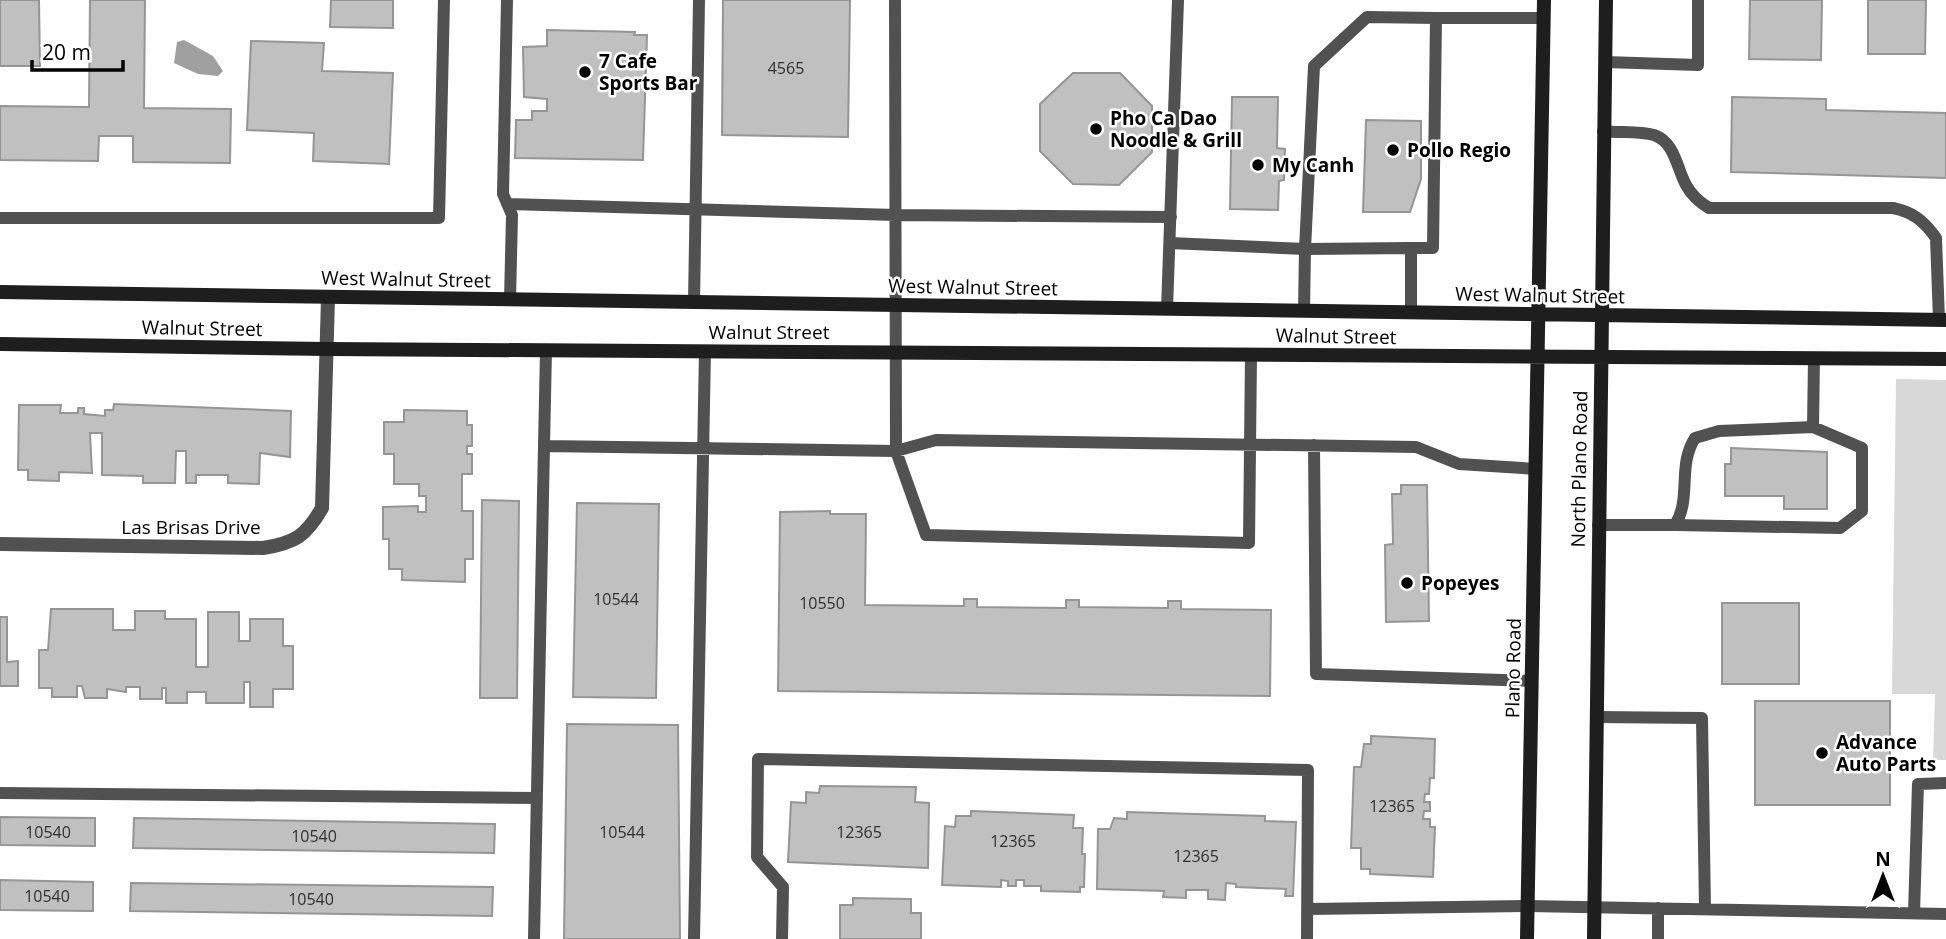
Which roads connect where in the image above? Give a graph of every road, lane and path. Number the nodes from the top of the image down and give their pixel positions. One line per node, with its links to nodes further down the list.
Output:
1 (444, 0): 17 (lane)
2 (506, 0): 13 (lane)
3 (699, 0): 14 (lane)
4 (895, 0): 15 (lane)
5 (1178, 0): 16 (lane)
6 (1544, 0): 10 (main road)
7 (1606, 0): 11 (main road, North Plano Road)
8 (1698, 0): 11 (lane)
9 (1436, 18): 10 (lane); 19 (lane); 20 (lane)
10 (1544, 18): 29 (main road)
11 (1605, 62): 12 (main road, North Plano Road)
12 (1604, 131): 30 (main road, North Plano Road); 31 (lane)
13 (507, 204): 14 (lane); 23 (lane)
14 (696, 209): 15 (lane); 24 (lane)
15 (896, 215): 16 (lane); 25 (lane)
16 (1171, 216): 18 (lane)
17 (0, 218)
18 (1170, 243): 20 (lane); 26 (lane)
19 (1411, 248): 20 (lane); 28 (lane)
20 (1305, 249): 27 (lane)
21 (0, 292): 22 (main road, West Walnut Street)
22 (328, 298): 23 (main road, West Walnut Street); 33 (street, Las Brisas Drive)
23 (510, 300): 24 (main road, West Walnut Street)
24 (694, 303): 25 (main road, West Walnut Street)
25 (896, 306): 26 (main road, West Walnut Street); 36 (lane)
26 (1167, 309): 27 (main road, West Walnut Street)
27 (1304, 311): 28 (main road, West Walnut Street)
28 (1411, 313): 29 (main road, West Walnut Street)
29 (1539, 315): 30 (main road, West Walnut Street); 38 (main road)
30 (1600, 315): 31 (main road, West Walnut Street); 39 (main road, North Plano Road)
31 (1943, 320)
32 (0, 344): 33 (main road, Walnut Street)
33 (327, 349): 34 (main road, Walnut Street); 51 (street, Las Brisas Drive)
34 (546, 350): 35 (main road, Walnut Street); 45 (lane)
35 (705, 351): 36 (main road, Walnut Street); 46 (lane)
36 (895, 352): 37 (main road, Walnut Street); 47 (lane)
37 (1251, 354): 38 (main road, Walnut Street); 43 (lane)
38 (1538, 357): 39 (main road); 48 (main road, Plano Road)
39 (1600, 357): 40 (main road); 49 (main road, North Plano Road)
40 (1814, 359): 41 (main road); 42 (lane)
41 (1946, 359)
42 (1813, 427): 50 (lane); 50 (lane)
43 (1250, 443): 44 (lane); 47 (lane); 47 (lane)
44 (1314, 445): 48 (lane); 52 (lane)
45 (544, 446): 46 (lane); 56 (lane)
46 (704, 448): 47 (lane); 65 (lane)
47 (896, 451)
48 (1536, 469): 52 (main road, Plano Road)
49 (1598, 525): 50 (lane); 53 (main road, North Plano Road)
50 (1675, 525)
51 (0, 544)
52 (1532, 681): 57 (main road, Plano Road)
53 (1596, 717): 58 (main road, North Plano Road); 61 (lane)
54 (1946, 783): 62 (lane)
55 (0, 793): 56 (lane)
56 (537, 798): 64 (lane)
57 (1528, 906): 58 (lane); 60 (lane); 68 (main road, Plano Road)
58 (1594, 906): 59 (lane); 69 (main road, North Plano Road)
59 (1658, 908): 61 (lane); 70 (lane)
60 (1308, 909): 66 (lane); 67 (lane)
61 (1705, 909): 62 (lane)
62 (1914, 913): 63 (lane)
63 (1946, 914)
64 (534, 939)
65 (694, 939)
66 (782, 939)
67 (1307, 939)
68 (1527, 939)
69 (1594, 939)
70 (1658, 939)

